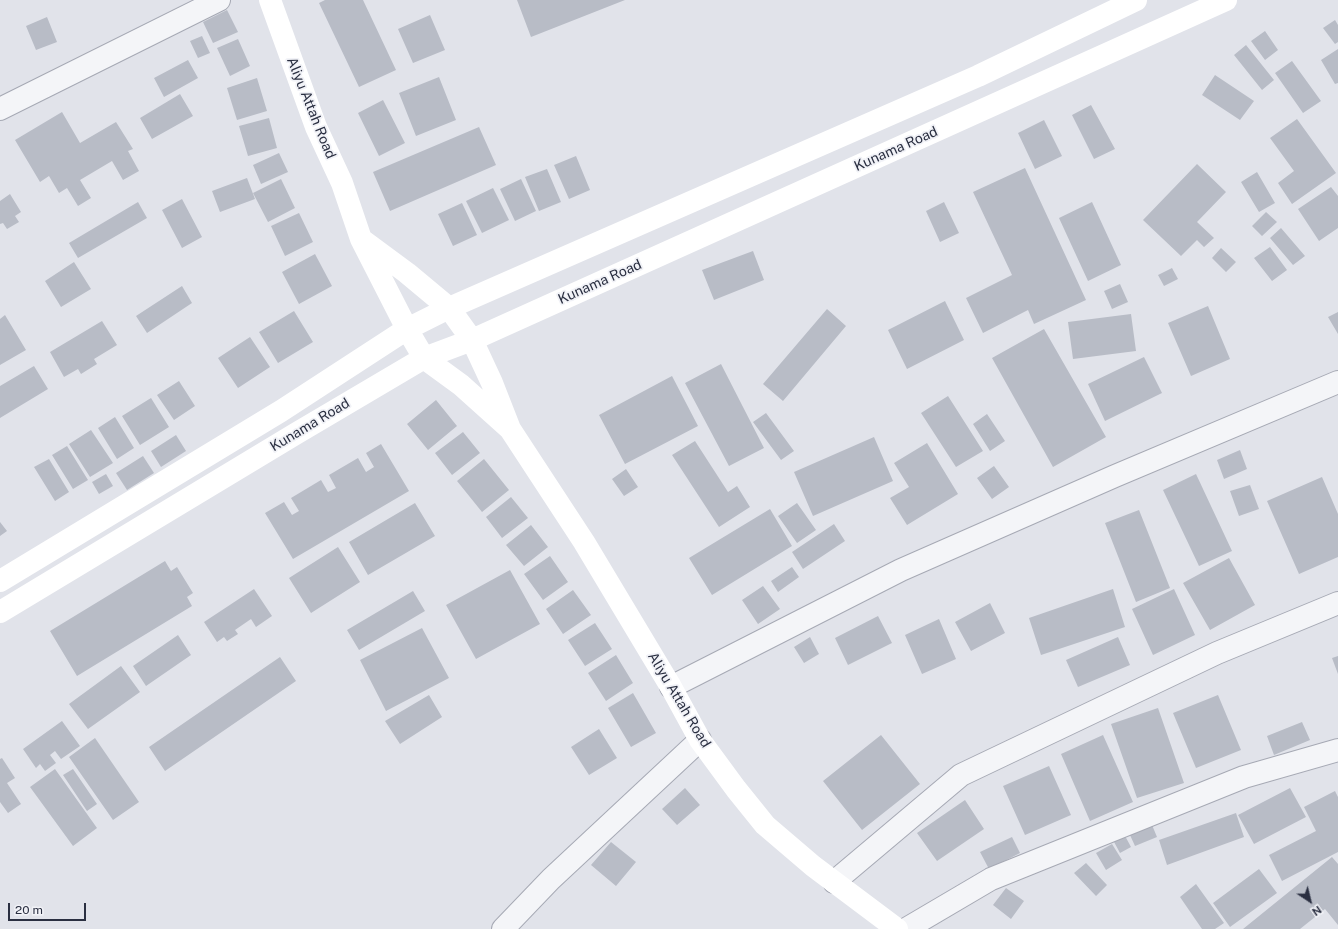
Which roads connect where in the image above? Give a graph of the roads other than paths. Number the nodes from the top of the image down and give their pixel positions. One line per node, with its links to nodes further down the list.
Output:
1 (219, 0): 5 (street)
2 (270, 0): 6 (main road, Aliyu Attah Road)
3 (1136, 0): 7 (main road, Kunama Road)
4 (1226, 0): 9 (main road, Kunama Road)
5 (0, 109)
6 (361, 239): 7 (main road, Aliyu Attah Road); 8 (main road, Aliyu Attah Road)
7 (449, 308): 8 (main road, Kunama Road); 9 (main road, Aliyu Attah Road)
8 (407, 329): 10 (main road, Aliyu Attah Road); 13 (main road, Kunama Road)
9 (472, 340): 10 (main road, Kunama Road); 12 (main road, Aliyu Attah Road)
10 (424, 358): 12 (main road, Aliyu Attah Road); 15 (main road, Kunama Road)
11 (1338, 382): 16 (street)
12 (510, 429): 16 (main road, Aliyu Attah Road)
13 (0, 581)
14 (1338, 603): 19 (street)
15 (0, 612)
16 (671, 686): 17 (main road, Aliyu Attah Road)
17 (700, 740): 19 (main road, Aliyu Attah Road); 20 (street)
18 (1338, 750): 22 (street)
19 (834, 882): 21 (main road, Aliyu Attah Road)
20 (503, 929)
21 (897, 929)
22 (906, 929)

